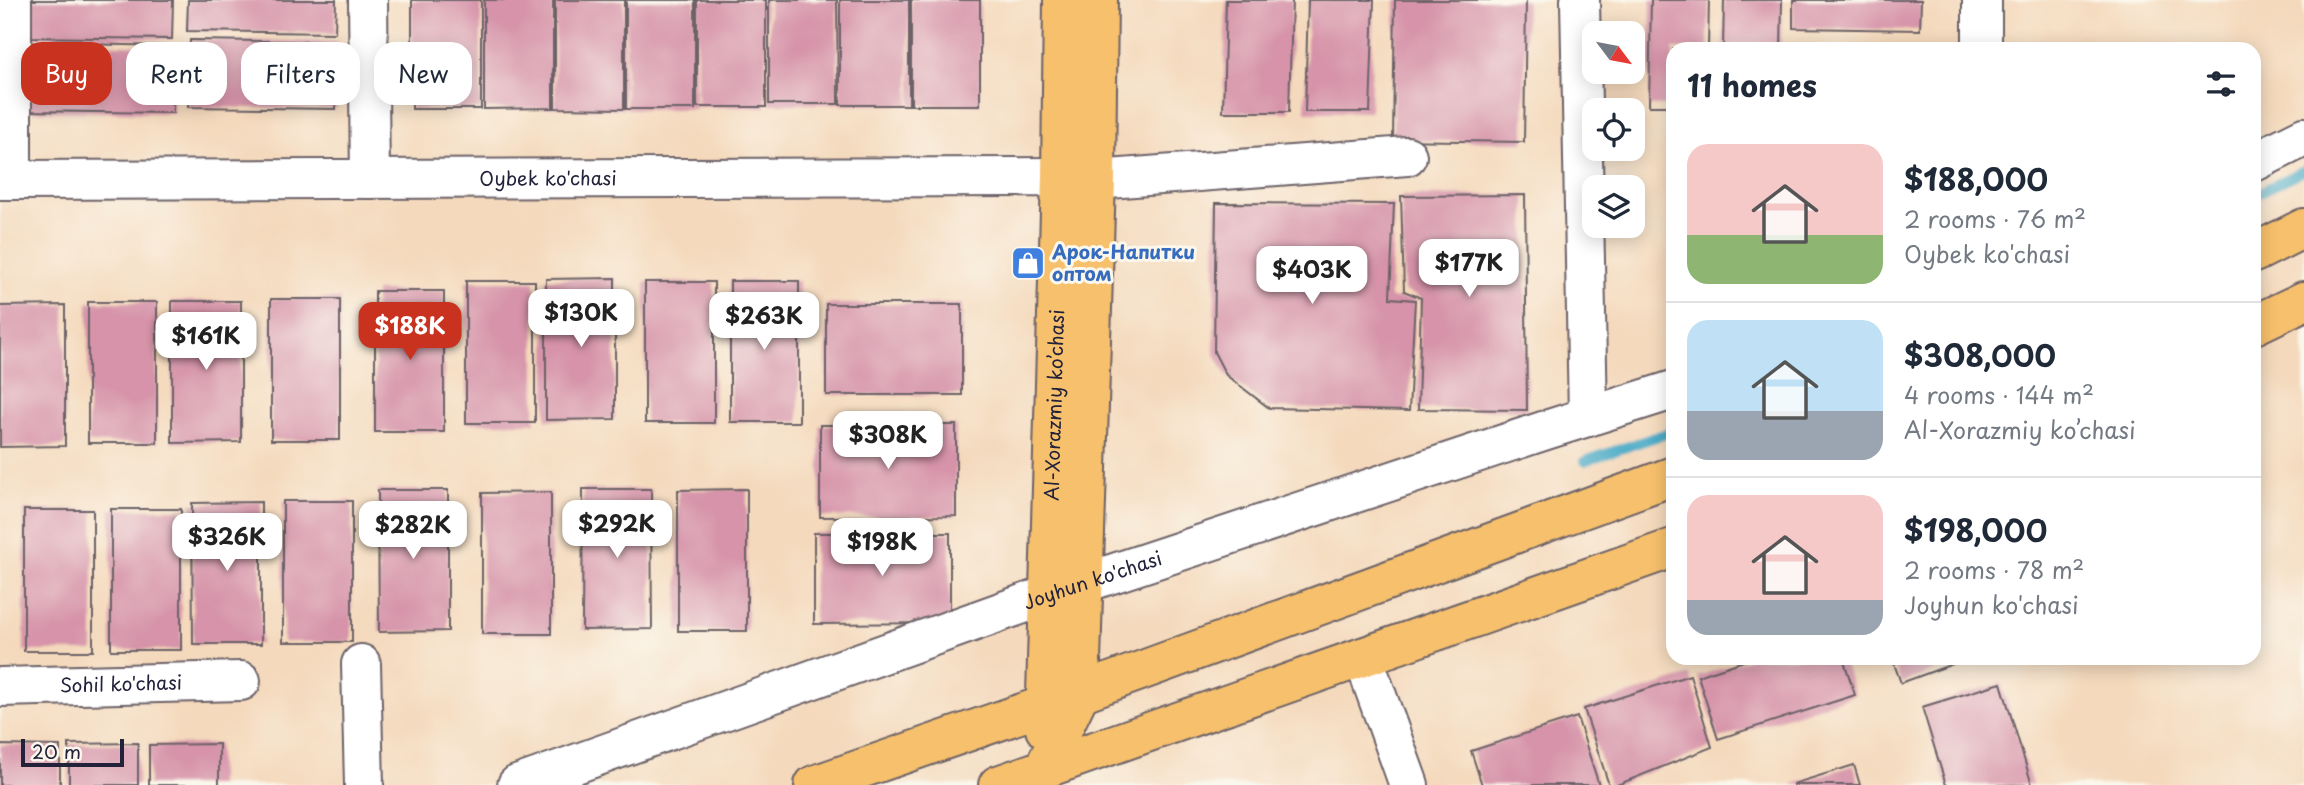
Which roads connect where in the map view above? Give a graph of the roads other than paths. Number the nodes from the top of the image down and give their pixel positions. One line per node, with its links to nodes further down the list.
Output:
1 (12, 0): 13 (street)
2 (368, 0): 12 (street)
3 (1063, 0): 11 (main road, Al-Xorazmiy ko’chasi)
4 (1098, 0): 11 (main road, Al-Xorazmiy ko’chasi)
5 (1580, 0): 19 (street)
6 (1982, 0): 7 (street)
7 (1982, 42)
8 (2304, 137): 10 (street)
9 (1407, 156): 11 (street, Oybek ko'chasi)
10 (2261, 158)
11 (1079, 178): 12 (street, Oybek ko'chasi); 22 (main road, Al-Xorazmiy ko’chasi)
12 (370, 179): 13 (street, Oybek ko'chasi)
13 (6, 180)
14 (2304, 228): 15 (main road)
15 (2261, 250)
16 (2304, 301): 17 (main road)
17 (2261, 322)
18 (1666, 392): 19 (street, Joyhun ko'chasi)
19 (1588, 416): 22 (street, Joyhun ko'chasi)
20 (1666, 479): 27 (main road)
21 (1666, 550): 23 (main road)
22 (1065, 589): 27 (main road, Al-Xorazmiy ko’chasi); 30 (street, Joyhun ko'chasi)
23 (1363, 657): 28 (main road); 33 (street)
24 (361, 664): 29 (street)
25 (241, 681): 26 (street, Sohil ko'chasi)
26 (0, 687)
27 (1063, 699): 28 (main road); 31 (main road)
28 (1044, 778): 32 (main road)
29 (364, 785)
30 (517, 785)
31 (814, 785)
32 (998, 785)
33 (1409, 785)

